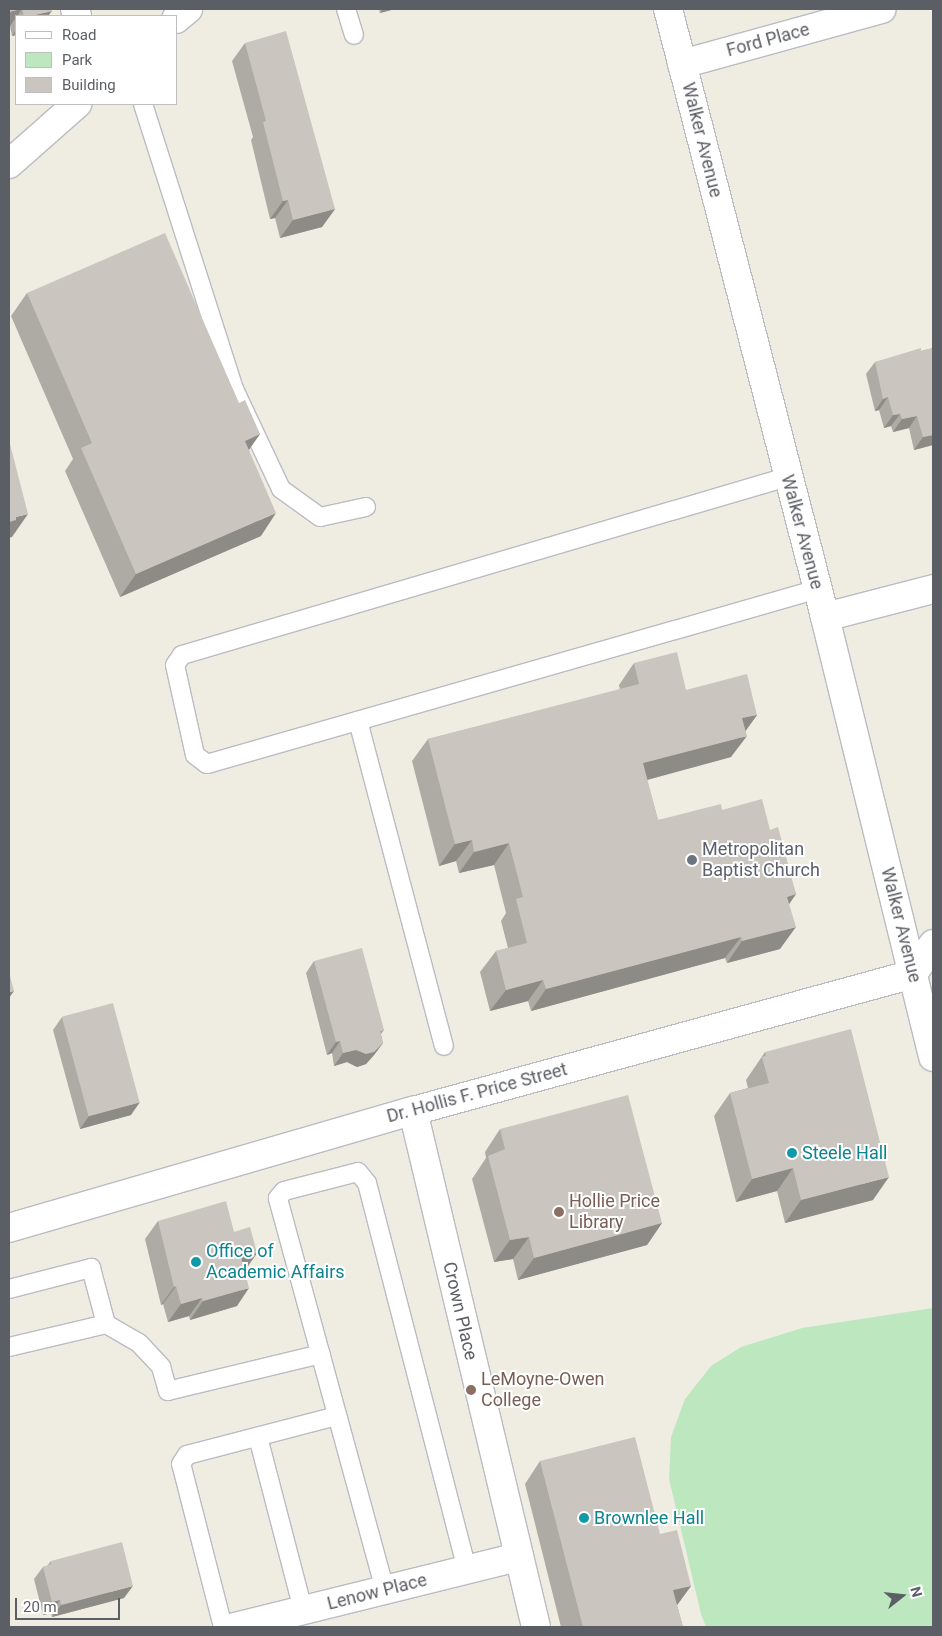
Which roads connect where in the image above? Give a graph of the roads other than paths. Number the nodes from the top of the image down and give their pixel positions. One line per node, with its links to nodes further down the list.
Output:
1 (188, 9): 5 (street)
2 (346, 9): 6 (lane)
3 (668, 9): 7 (street, Walker Avenue)
4 (882, 9): 7 (street, Ford Place)
5 (178, 17)
6 (354, 35)
7 (682, 64): 11 (street, Walker Avenue)
8 (76, 105): 10 (street)
9 (143, 105): 12 (lane)
10 (9, 164)
11 (787, 477): 13 (street, Walker Avenue); 16 (lane)
12 (366, 507)
13 (818, 589): 15 (street, Walker Avenue); 16 (lane)
14 (933, 589): 15 (street)
15 (825, 617): 18 (street, Walker Avenue)
16 (358, 721): 19 (lane)
17 (933, 944): 18 (street)
18 (913, 974): 20 (street, Walker Avenue); 21 (street, Dr. Hollis F. Price Street)
19 (444, 1046)
20 (933, 1057)
21 (413, 1111): 22 (street, Dr. Hollis F. Price Street); 29 (street, Crown Place)
22 (9, 1228)
23 (9, 1288): 24 (lane)
24 (106, 1324): 25 (lane); 26 (lane)
25 (9, 1347)
26 (321, 1354): 27 (lane); 30 (lane)
27 (337, 1416): 28 (lane); 31 (lane)
28 (258, 1437): 32 (lane); 34 (lane)
29 (518, 1557): 30 (street, Lenow Place); 33 (street, Crown Place)
30 (467, 1570): 31 (street, Lenow Place)
31 (385, 1590): 32 (street, Lenow Place)
32 (303, 1610): 35 (street, Lenow Place)
33 (532, 1626)
34 (223, 1627)
35 (235, 1627)

